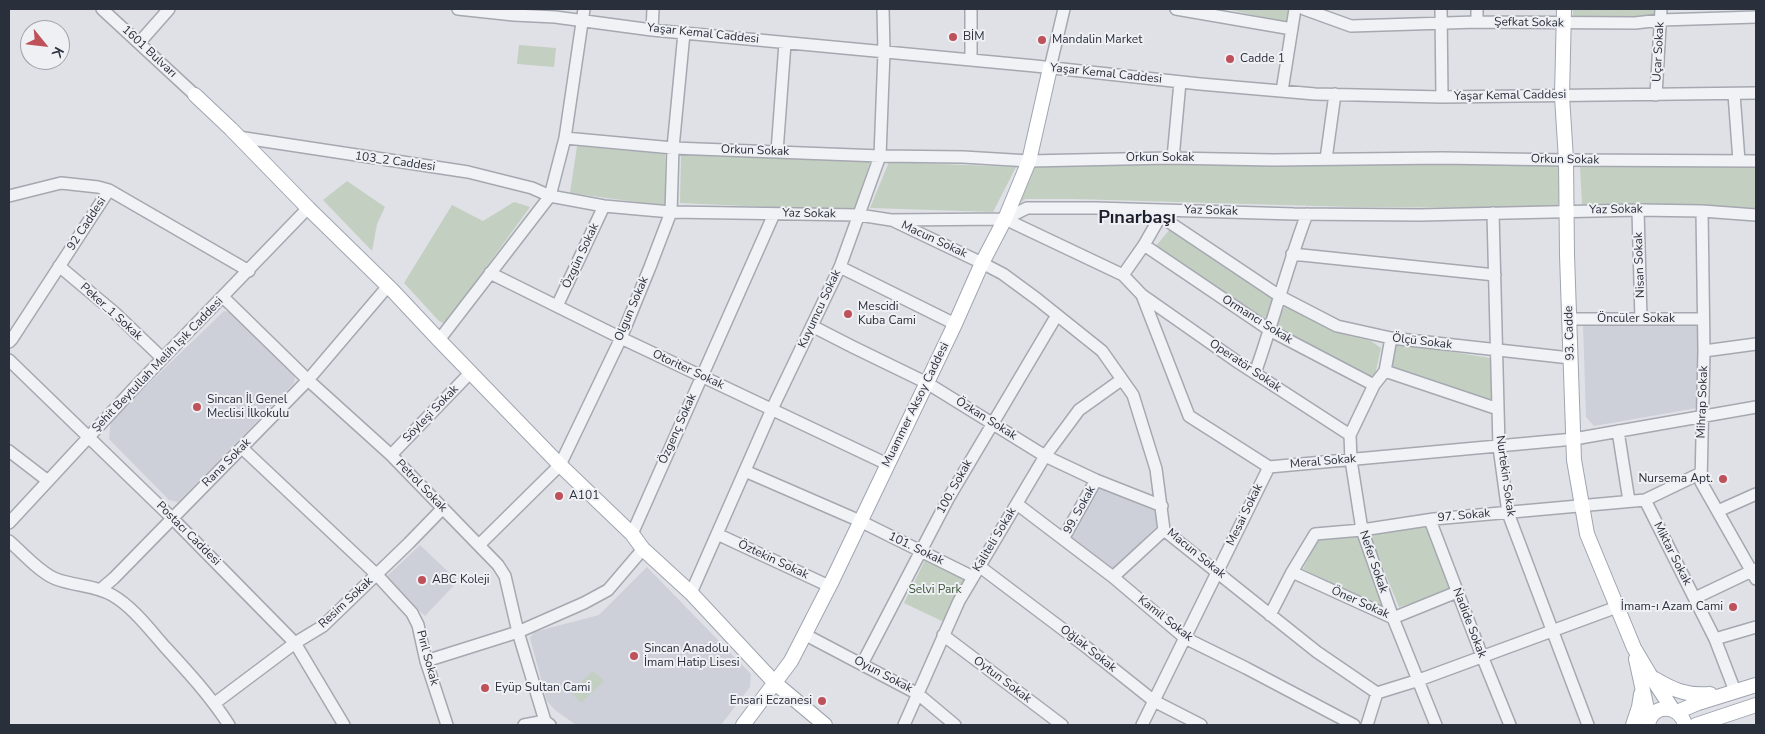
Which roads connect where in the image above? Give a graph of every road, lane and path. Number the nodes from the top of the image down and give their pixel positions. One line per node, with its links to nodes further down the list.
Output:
1 (102, 9): 25 (street, 1601 Bulvarı)
2 (169, 9): 25 (street)
3 (458, 9): 14 (street, Yaşar Kemal Caddesi)
4 (653, 9): 23 (street)
5 (883, 9): 27 (street, Kuyumcu Sokak)
6 (972, 9): 28 (street)
7 (1064, 9): 29 (street)
8 (1176, 9): 15 (street)
9 (1295, 9): 22 (street)
10 (1304, 9): 21 (street, Şefkat Sokak)
11 (1441, 9): 21 (street)
12 (1477, 9): 19 (street)
13 (1564, 9): 20 (main road, 93. Cadde)
14 (514, 12): 16 (street, Yaşar Kemal Caddesi)
15 (1221, 13): 22 (street)
16 (584, 14): 23 (street, Yaşar Kemal Caddesi); 40 (street)
17 (1661, 14): 18 (street, Şefkat Sokak); 20 (street, Şefkat Sokak); 36 (street, Uçar Sokak)
18 (1756, 17)
19 (1478, 22): 20 (street, Şefkat Sokak); 21 (street, Şefkat Sokak)
20 (1565, 23): 37 (main road, 93. Cadde)
21 (1441, 24): 38 (street)
22 (1292, 29): 31 (street)
23 (652, 30): 24 (street, Yaşar Kemal Caddesi)
24 (684, 33): 26 (street, Yaşar Kemal Caddesi); 41 (street, Olgun Sokak)
25 (139, 43): 35 (street, 1601 Bulvarı)
26 (785, 43): 27 (street, Yaşar Kemal Caddesi); 42 (street)
27 (884, 52): 28 (street, Yaşar Kemal Caddesi); 43 (street, Kuyumcu Sokak)
28 (971, 60): 29 (street, Yaşar Kemal Caddesi)
29 (1050, 68): 30 (street, Yaşar Kemal Caddesi); 47 (main road, Muammer Aksoy Caddesi)
30 (1180, 82): 31 (street, Yaşar Kemal Caddesi); 44 (street)
31 (1282, 91): 32 (street, Yaşar Kemal Caddesi)
32 (1334, 94): 38 (street, Yaşar Kemal Caddesi); 45 (street)
33 (1734, 94): 34 (street, Yaşar Kemal Caddesi); 36 (street, Yaşar Kemal Caddesi); 48 (street)
34 (1756, 94)
35 (196, 95): 39 (main road)
36 (1656, 95): 37 (street, Yaşar Kemal Caddesi)
37 (1562, 96): 38 (street, Yaşar Kemal Caddesi); 46 (main road, 93. Cadde)
38 (1442, 97)
39 (238, 137): 52 (street, 103_2 Caddesi); 54 (main road)
40 (564, 138): 41 (street, Orkun Sokak); 52 (street)
41 (673, 148): 42 (street, Orkun Sokak); 59 (street, Olgun Sokak)
42 (777, 152): 43 (street, Orkun Sokak)
43 (880, 156): 47 (street, Orkun Sokak); 63 (street, Kuyumcu Sokak)
44 (1173, 158): 45 (street, Orkun Sokak); 47 (street, Orkun Sokak)
45 (1326, 159): 46 (street, Orkun Sokak)
46 (1566, 160): 48 (street, Orkun Sokak); 57 (main road, 93. Cadde)
47 (1029, 161): 66 (main road, Muammer Aksoy Caddesi)
48 (1739, 161): 49 (street, Orkun Sokak)
49 (1756, 161)
50 (109, 190): 51 (street); 71 (street, 92 Caddesi); 73 (street, 92 Caddesi)
51 (9, 196)
52 (550, 196): 53 (street, Yaz Sokak); 74 (street)
53 (604, 206): 59 (street, Yaz Sokak); 81 (street, Özgün Sokak)
54 (308, 208): 73 (street, Şehit Beytullah Melih Işık Caddesi); 77 (main road)
55 (1150, 209): 62 (street, Yaz Sokak); 65 (street, Ölçü Sokak); 66 (street, Yaz Sokak)
56 (1638, 210): 57 (street, Yaz Sokak); 58 (street, Yaz Sokak); 84 (street, Nisan Sokak)
57 (1566, 211): 60 (street, Yaz Sokak); 83 (main road, 93. Cadde)
58 (1702, 211): 64 (street, Yaz Sokak); 85 (street, Mihrap Sokak)
59 (671, 212): 61 (street, Yaz Sokak); 89 (street, Olgun Sokak)
60 (1493, 213): 62 (street, Yaz Sokak); 76 (street, Nurtekin Sokak)
61 (774, 214): 63 (street, Yaz Sokak); 102 (street, Özgenç Sokak)
62 (1307, 214): 69 (street)
63 (859, 215): 67 (street, Yaz Sokak); 72 (street, Kuyumcu Sokak)
64 (1756, 215)
65 (1160, 216): 68 (street); 80 (street, Ölçü Sokak)
66 (1005, 219): 67 (street, Yaz Sokak); 70 (main road, Muammer Aksoy Caddesi); 75 (street)
67 (890, 220): 70 (street, Macun Sokak)
68 (1144, 245): 75 (street); 88 (street, Ormancı Sokak)
69 (1292, 254): 76 (street); 80 (street)
70 (982, 263): 82 (street, Macun Sokak); 86 (main road, Muammer Aksoy Caddesi)
71 (60, 266): 92 (street, 92 Caddesi); 96 (street, Peker_1 Sokak)
72 (840, 267): 86 (street); 87 (street, Kuyumcu Sokak)
73 (249, 271): 79 (street, Şehit Beytullah Melih Işık Caddesi)
74 (490, 272): 81 (street, Otoriter Sokak); 91 (street)
75 (1122, 274): 78 (street)
76 (1495, 275): 94 (street, Nurtekin Sokak)
77 (388, 286): 91 (main road); 103 (street, Rana Sokak)
78 (1142, 295): 101 (street, Operatör Sokak); 124 (street)
79 (223, 297): 96 (street, Şehit Beytullah Melih Işık Caddesi); 103 (street, Petrol Sokak)
80 (1281, 297): 88 (street); 90 (street, Ölçü Sokak)
81 (557, 306): 89 (street, Otoriter Sokak)
82 (1057, 315): 104 (street, Macun Sokak); 111 (street, 100. Sokak)
83 (1569, 319): 84 (street, Öncüler Sokak); 97 (main road, 93. Cadde)
84 (1642, 319): 85 (street, Öncüler Sokak)
85 (1703, 319): 95 (street, Mihrap Sokak)
86 (955, 324): 105 (main road, Muammer Aksoy Caddesi)
87 (812, 326): 105 (street, Özkan Sokak); 108 (street, Kuyumcu Sokak)
88 (1270, 331): 101 (street); 106 (street, Ormancı Sokak)
89 (621, 338): 102 (street, Otoriter Sokak); 123 (street, Olgun Sokak)
90 (1391, 338): 94 (street, Ölçü Sokak); 99 (street, Nefer Sokak)
91 (439, 340): 100 (main road)
92 (9, 342)
93 (1756, 344): 95 (street)
94 (1497, 351): 97 (street, Ölçü Sokak); 109 (street, Nurtekin Sokak)
95 (1704, 351): 110 (street, Mihrap Sokak)
96 (162, 358): 114 (street, Şehit Beytullah Melih Işık Caddesi)
97 (1570, 358): 115 (main road, 93. Cadde)
98 (9, 360): 114 (street, Postacı Caddesi)
99 (1384, 371): 106 (street, Nefer Sokak); 109 (street)
100 (471, 372): 119 (street, Söyleşi Sokak); 123 (main road)
101 (1255, 373): 113 (street, Operatör Sokak)
102 (701, 376): 108 (street, Otoriter Sokak); 144 (street, Özgenç Sokak)
103 (308, 380): 117 (street, Rana Sokak); 119 (street, Petrol Sokak)
104 (1122, 380): 120 (street, Kaliteli Sokak); 133 (street, Macun Sokak)
105 (927, 383): 111 (street, Özkan Sokak); 122 (main road, Muammer Aksoy Caddesi)
106 (1374, 385): 113 (street, Nefer Sokak)
107 (1756, 407): 110 (street, Meral Sokak)
108 (772, 409): 122 (street, Otoriter Sokak); 125 (street, Kuyumcu Sokak)
109 (1498, 409): 116 (street, Nurtekin Sokak)
110 (1703, 416): 112 (street, Meral Sokak); 126 (street, Mihrap Sokak)
111 (992, 423): 120 (street, Özkan Sokak); 150 (street, 100. Sokak)
112 (1618, 432): 115 (street, Meral Sokak); 131 (street)
113 (1350, 435): 121 (street, Nefer Sokak)
114 (89, 437): 128 (street, Şehit Beytullah Melih Işık Caddesi); 138 (street, Postacı Caddesi)
115 (1574, 439): 116 (street, Meral Sokak); 134 (main road, 93. Cadde)
116 (1499, 447): 121 (street, Meral Sokak); 137 (street, Nurtekin Sokak)
117 (242, 448): 138 (street, Rana Sokak); 155 (street, Pırıl Sokak)
118 (9, 451): 128 (street)
119 (391, 455): 135 (street, Petrol Sokak)
120 (1045, 456): 127 (street, Özkan Sokak); 132 (street, Kaliteli Sokak)
121 (1351, 460): 124 (street, Meral Sokak); 143 (street, Nefer Sokak)
122 (887, 464): 140 (main road, Muammer Aksoy Caddesi)
123 (560, 465): 144 (main road); 148 (street, Olgun Sokak)
124 (1269, 467): 152 (street, Mesai Sokak)
125 (745, 470): 140 (street, 101. Sokak); 145 (street, Kuyumcu Sokak)
126 (1701, 473): 130 (street, 97. Sokak); 136 (street, Mihrap Sokak)
127 (1096, 480): 133 (street, Özkan Sokak); 146 (street, 99. Sokak)
128 (48, 481): 141 (street, Şehit Beytullah Melih Işık Caddesi)
129 (1756, 494): 136 (street)
130 (1645, 500): 131 (street, 97. Sokak); 162 (street, Miktar Sokak)
131 (1629, 501): 134 (street, 97. Sokak)
132 (1017, 504): 146 (street, Kamil Sokak); 151 (street, Kaliteli Sokak)
133 (1162, 506): 142 (street, Macun Sokak)
134 (1582, 506): 137 (street, 97. Sokak); 163 (main road, 93. Cadde)
135 (443, 508): 148 (street, Petrol Sokak); 155 (street, Resim Sokak)
136 (1718, 511): 154 (street, Mihrap Sokak)
137 (1508, 513): 139 (street, 97. Sokak); 167 (street, Nurtekin Sokak)
138 (172, 518): 159 (street, Rana Sokak); 173 (street, Postacı Caddesi)
139 (1430, 520): 143 (street, 97. Sokak); 160 (street, Nadide Sokak)
140 (860, 521): 150 (street, 101. Sokak); 158 (main road, Muammer Aksoy Caddesi)
141 (9, 523)
142 (1164, 530): 152 (street, Macun Sokak); 157 (street)
143 (1362, 530): 153 (street, 97. Sokak); 165 (street, Nefer Sokak)
144 (632, 534): 149 (main road)
145 (717, 534): 158 (street, Öztekin Sokak); 161 (street, Kuyumcu Sokak)
146 (1064, 539): 157 (street, Kamil Sokak)
147 (9, 541): 159 (street)
148 (480, 544): 168 (street, Petrol Sokak)
149 (643, 549): 161 (main road); 168 (street)
150 (921, 551): 156 (street, 101. Sokak); 176 (street, 100. Sokak)
151 (979, 566): 156 (street, Kaliteli Sokak); 184 (street, Oğlak Sokak)
152 (1218, 572): 164 (street, Macun Sokak); 171 (street, Mesai Sokak)
153 (1292, 572): 164 (street, 97. Sokak); 165 (street, Öner Sokak)
154 (1755, 573): 162 (street)
155 (376, 574): 173 (street, Resim Sokak); 175 (street, Pırıl Sokak)
156 (972, 577): 170 (street, Kaliteli Sokak)
157 (1113, 577): 171 (street, Kamil Sokak)
158 (829, 586): 169 (main road, Muammer Aksoy Caddesi)
159 (100, 590): 185 (street)
160 (1457, 592): 165 (street, Öner Sokak); 174 (street, Nadide Sokak)
161 (691, 593): 179 (main road)
162 (1695, 598): 172 (street, Miktar Sokak)
163 (1617, 607): 167 (street); 177 (main road, 93. Cadde)
164 (1270, 615): 182 (street, Macun Sokak)
165 (1393, 618): 178 (street, Nefer Sokak)
166 (1756, 627): 172 (street)
167 (1552, 630): 174 (street); 206 (street, Nurtekin Sokak)
168 (518, 632): 175 (street); 189 (street, Petrol Sokak)
169 (804, 634): 176 (street, Oyun Sokak); 179 (main road, Muammer Aksoy Caddesi)
170 (943, 635): 183 (street, Kaliteli Sokak); 199 (street, Oytun Sokak)
171 (1185, 638): 184 (street, Mesai Sokak); 202 (street, Kamil Sokak)
172 (1715, 639): 181 (street, Miktar Sokak)
173 (296, 642): 185 (street, Resim Sokak); 192 (street, Postacı Caddesi)
174 (1482, 656): 178 (street); 205 (street, Nadide Sokak)
175 (426, 661): 193 (street, Pırıl Sokak)
176 (862, 664): 183 (street, Oyun Sokak)
177 (1645, 679): 181 (main road); 187 (main road, 93. Cadde); 190 (main road, 93. Cadde); 207 (main road)
178 (1419, 680): 182 (street); 204 (street, Nefer Sokak)
179 (775, 683): 195 (main road, Muammer Aksoy Caddesi); 196 (main road)
180 (1756, 685): 181 (main road)
181 (1730, 692): 187 (main road)
182 (1377, 693): 203 (street)
183 (918, 694): 197 (street, Kaliteli Sokak); 198 (street, Oyun Sokak)
184 (1154, 701): 200 (street, Mesai Sokak); 201 (street, Oğlak Sokak)
185 (216, 703): 191 (street)
186 (1756, 705): 188 (main road)
187 (1675, 711): 190 (main road); 208 (main road, 93. Cadde)
188 (1729, 714): 209 (main road); 210 (main road)
189 (547, 723): 194 (street)
190 (1647, 723)
191 (229, 725)
192 (344, 725)
193 (447, 725)
194 (524, 725)
195 (742, 725)
196 (825, 725)
197 (904, 725)
198 (955, 725)
199 (1062, 725)
200 (1142, 725)
201 (1201, 725)
202 (1354, 725)
203 (1367, 725)
204 (1436, 725)
205 (1510, 725)
206 (1588, 725)
207 (1633, 725)
208 (1685, 725)
209 (1696, 725)
210 (1720, 725)

